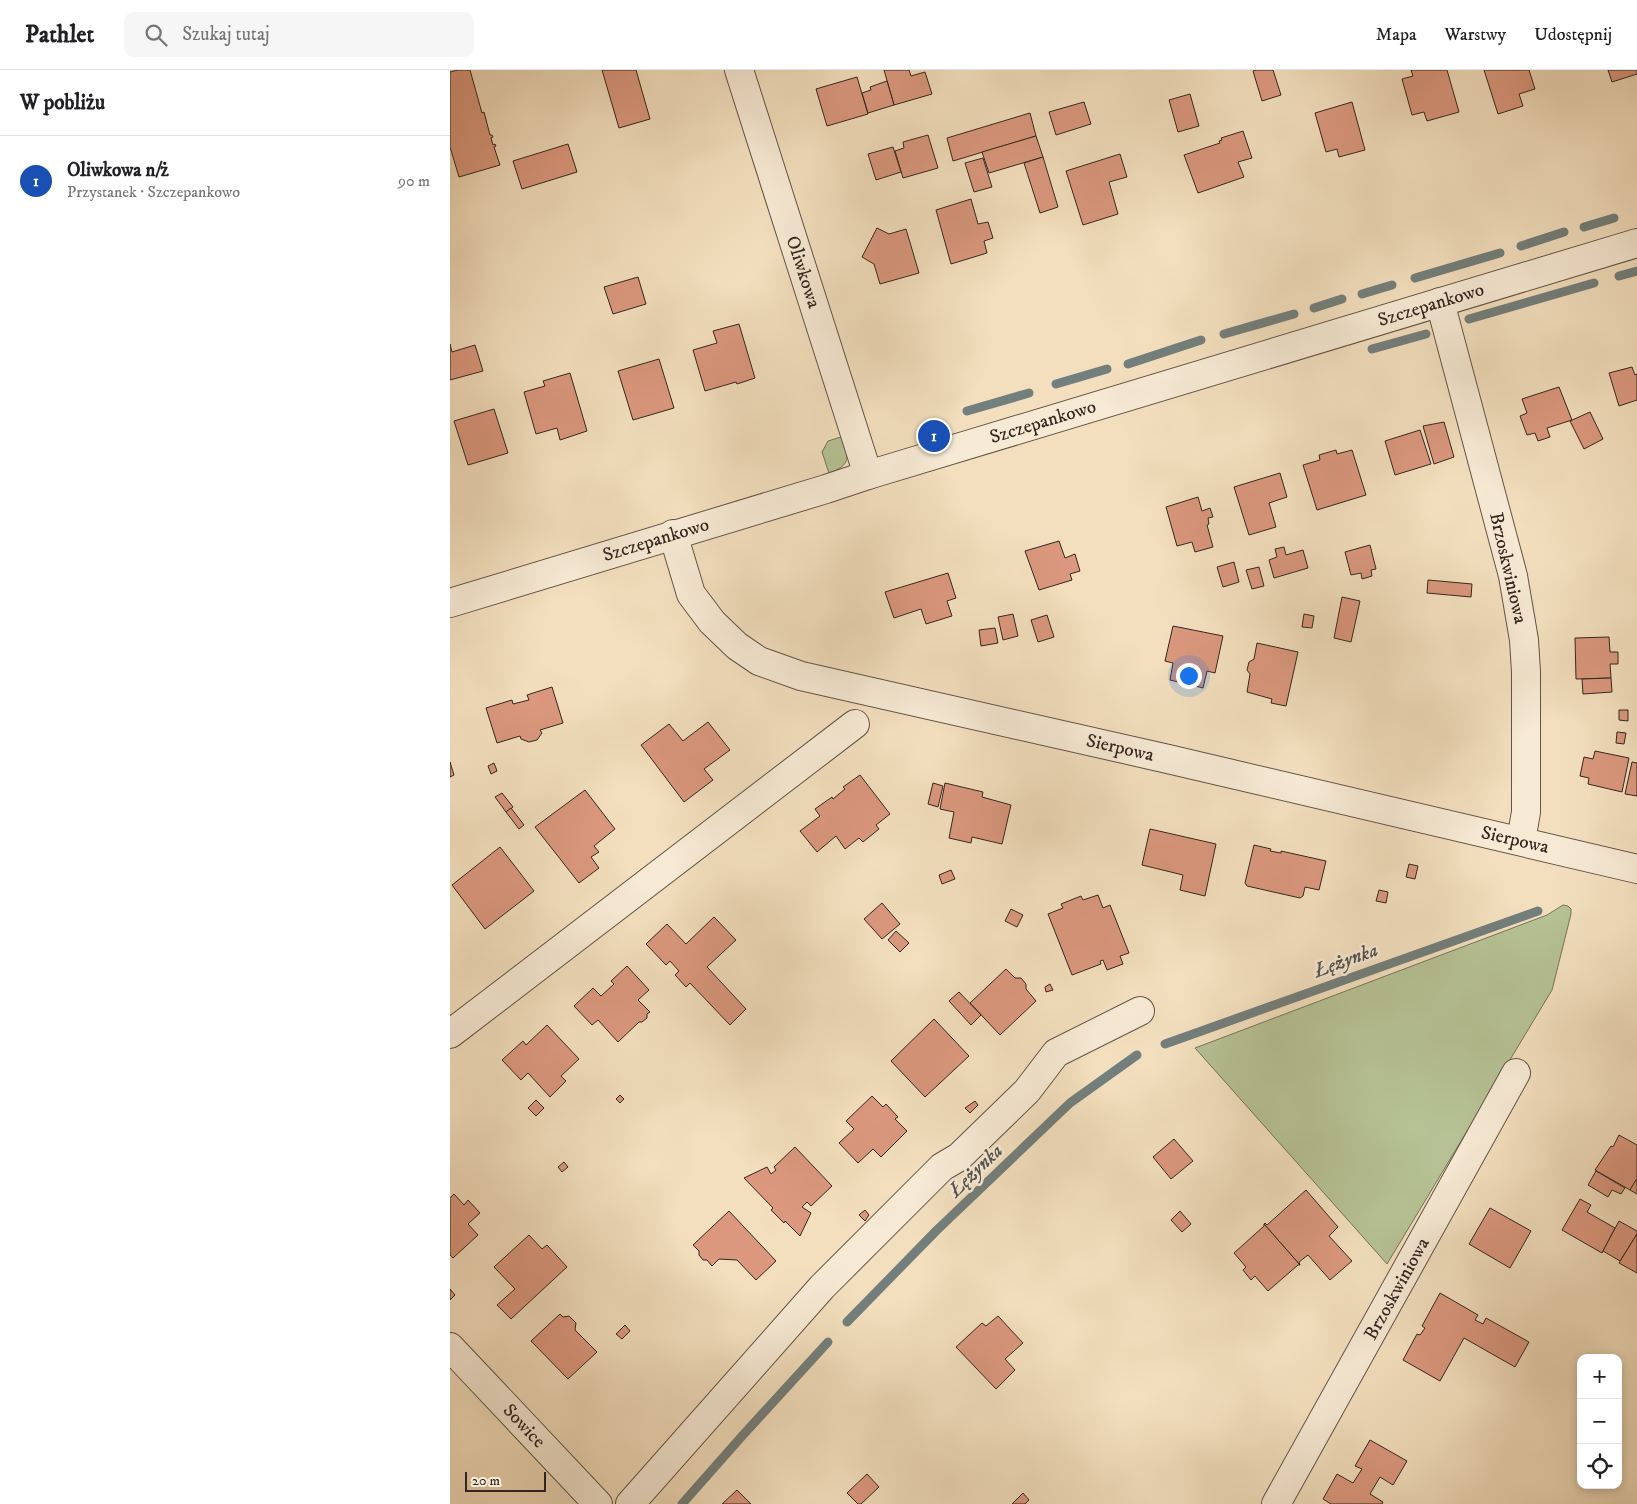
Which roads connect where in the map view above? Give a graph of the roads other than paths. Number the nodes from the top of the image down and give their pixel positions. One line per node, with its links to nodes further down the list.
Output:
1 (739, 70): 4 (street, Oliwkowa)
2 (1637, 243): 3 (street, Szczepankowo)
3 (1440, 302): 4 (street, Szczepankowo); 8 (street, Brzoskwiniowa)
4 (868, 474): 5 (street, Szczepankowo)
5 (673, 534): 6 (street, Szczepankowo); 8 (street, Sierpowa)
6 (450, 603)
7 (855, 724): 11 (street)
8 (1520, 841): 9 (street, Sierpowa)
9 (1637, 869)
10 (1140, 1011): 15 (street)
11 (450, 1034)
12 (1516, 1073): 16 (street, Brzoskwiniowa)
13 (450, 1347): 14 (street, Sowice)
14 (598, 1504)
15 (630, 1504)
16 (1276, 1504)

